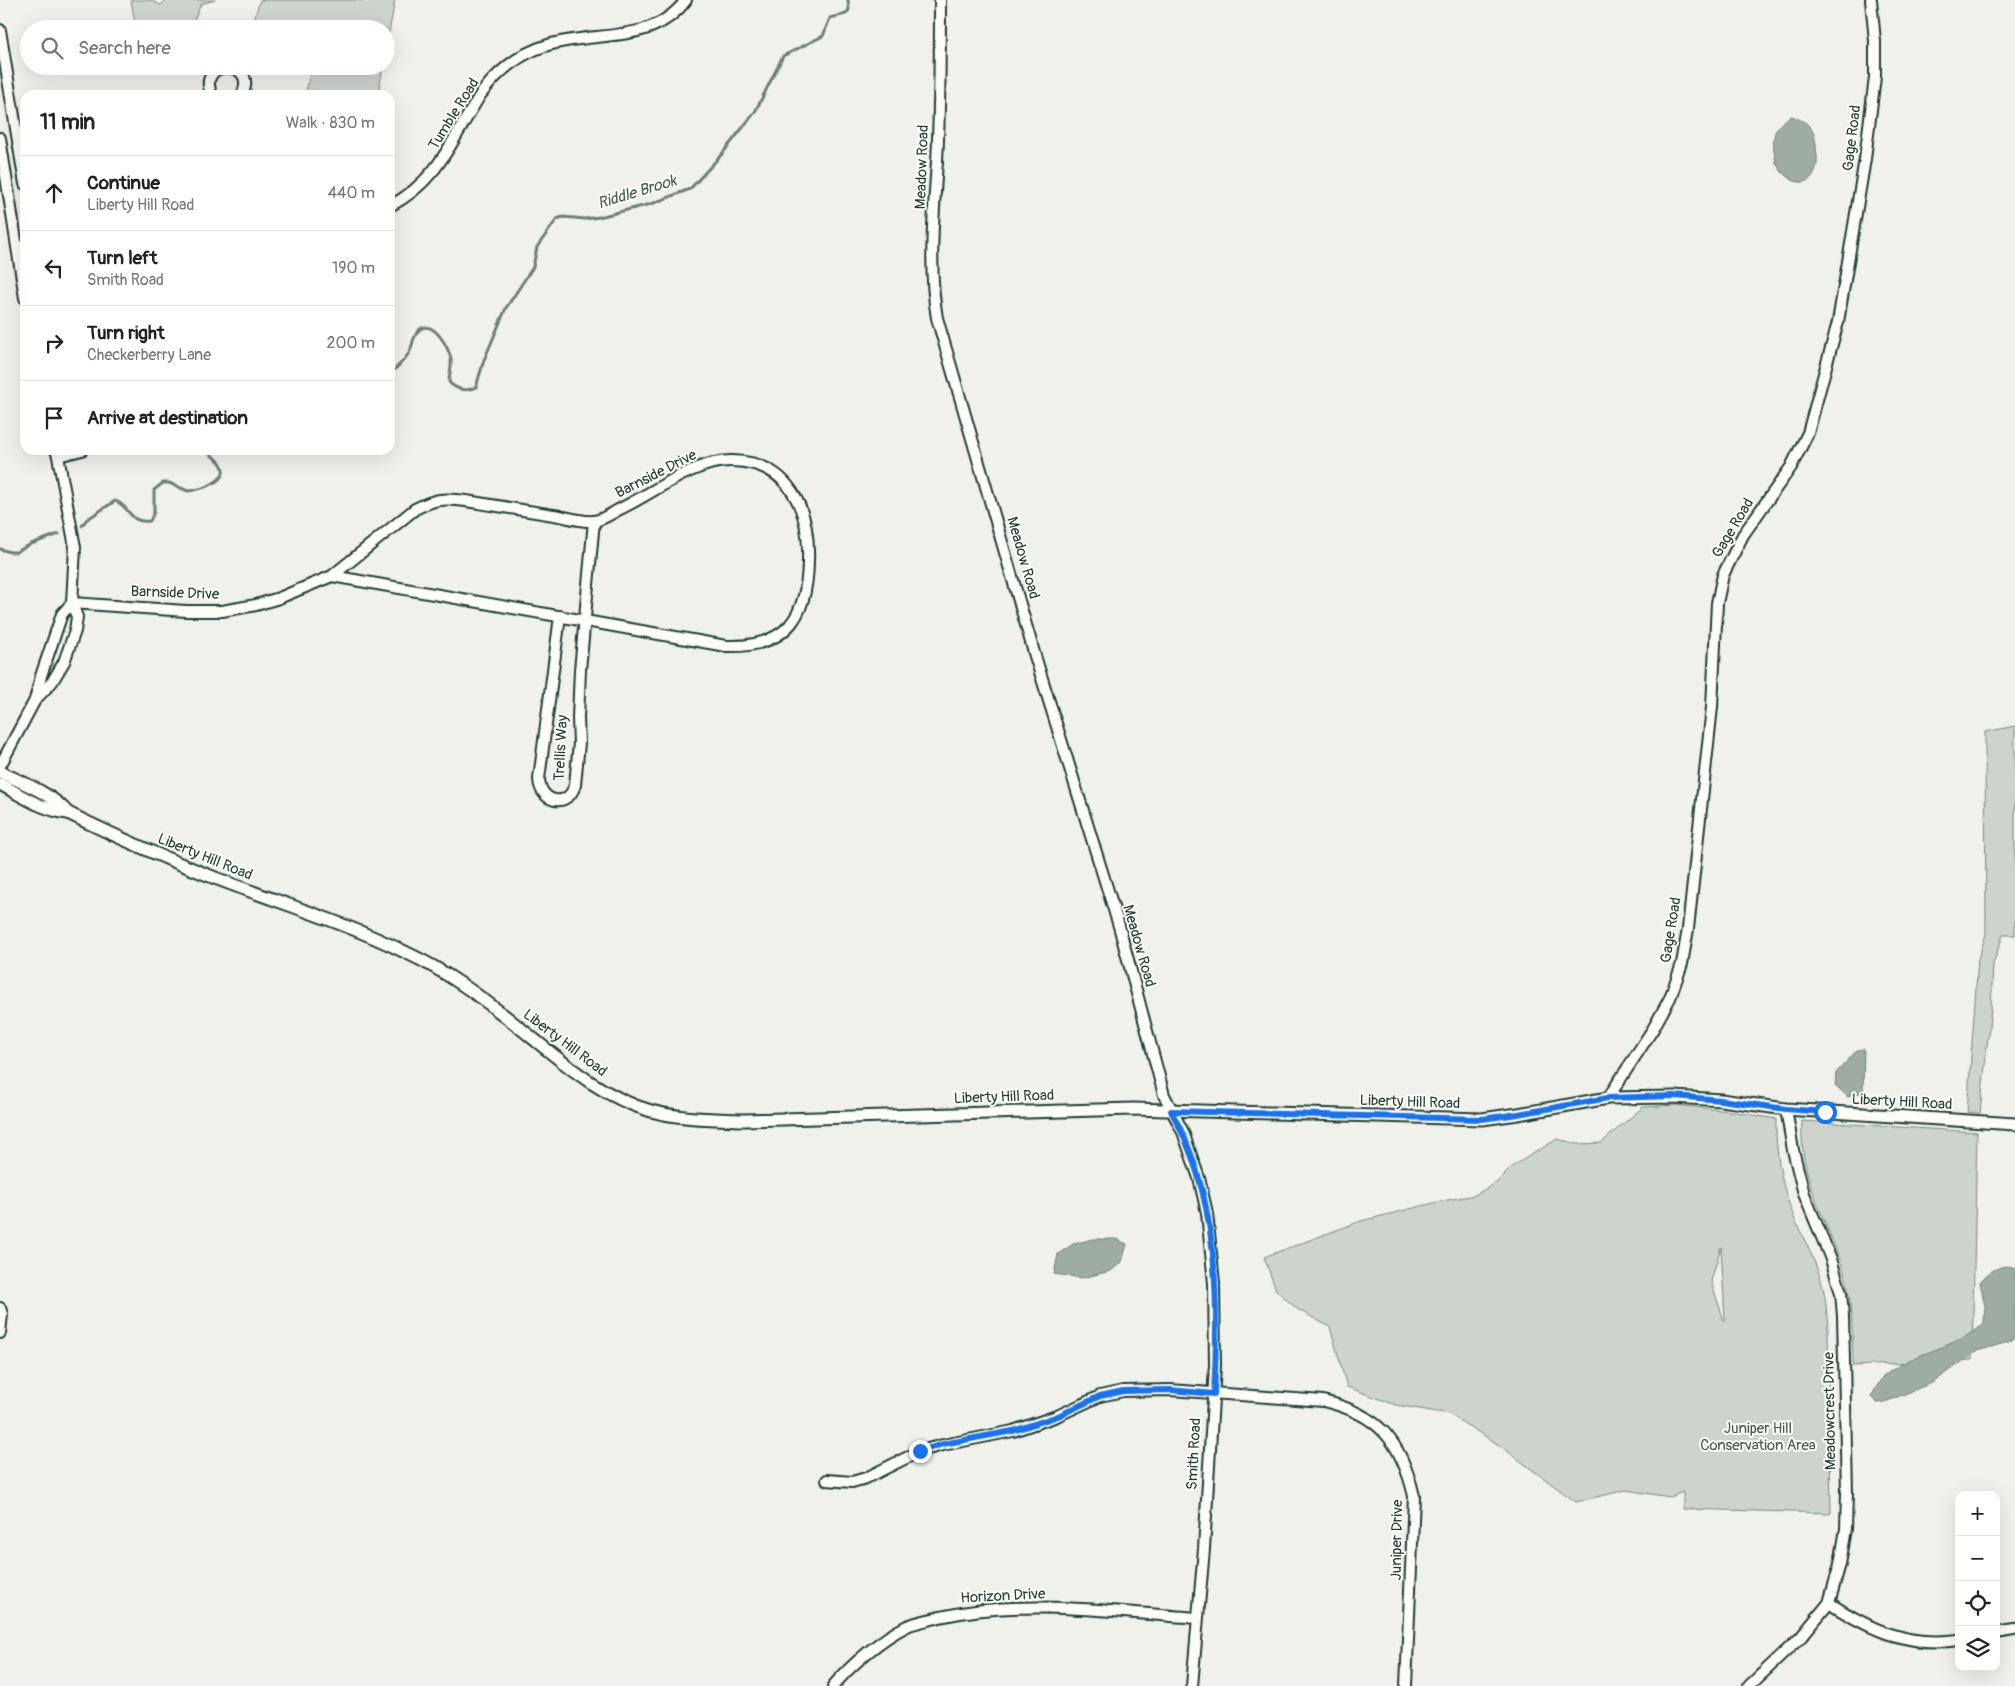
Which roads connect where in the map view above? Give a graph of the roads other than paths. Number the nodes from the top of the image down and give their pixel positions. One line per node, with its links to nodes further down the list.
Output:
1 (686, 0): 11 (street, Tumble Road)
2 (940, 0): 26 (street, Meadow Road)
3 (1870, 0): 24 (street, Gage Road)
4 (0, 30): 10 (street)
5 (212, 75): 7 (street)
6 (241, 75): 8 (street)
7 (210, 90)
8 (244, 90)
9 (0, 138): 12 (street)
10 (20, 153)
11 (395, 203)
12 (20, 266)
13 (59, 455): 16 (street)
14 (594, 521): 15 (street, Barnside Drive); 18 (street, Trellis Way); 18 (street, Barnside Drive)
15 (332, 576): 16 (street, Barnside Drive); 17 (street, Barnside Drive)
16 (72, 603): 19 (street); 19 (street)
17 (560, 616): 18 (street, Barnside Drive); 18 (street, Trellis Way)
18 (586, 620)
19 (35, 700): 20 (street)
20 (0, 766)
21 (0, 772): 23 (street, Liberty Hill Road)
22 (0, 784): 23 (street, Liberty Hill Road)
23 (68, 813): 26 (street, Liberty Hill Road)
24 (1608, 1098): 25 (street, Liberty Hill Road); 26 (street, Liberty Hill Road)
25 (1786, 1109): 27 (street, Liberty Hill Road); 32 (street, Meadowcrest Drive)
26 (1171, 1111): 30 (street, Smith Road)
27 (2015, 1124)
28 (0, 1308): 29 (street)
29 (0, 1333)
30 (1214, 1394): 31 (street, Juniper Drive); 33 (street, Smith Road); 39 (street, Juniper Drive)
31 (827, 1480)
32 (1829, 1603): 36 (street); 40 (street, Meadowcrest Drive)
33 (1197, 1618): 37 (street, Horizon Drive); 38 (street, Smith Road)
34 (2015, 1630): 35 (street)
35 (2000, 1632)
36 (1955, 1640)
37 (834, 1686)
38 (1192, 1686)
39 (1406, 1686)
40 (1749, 1686)

